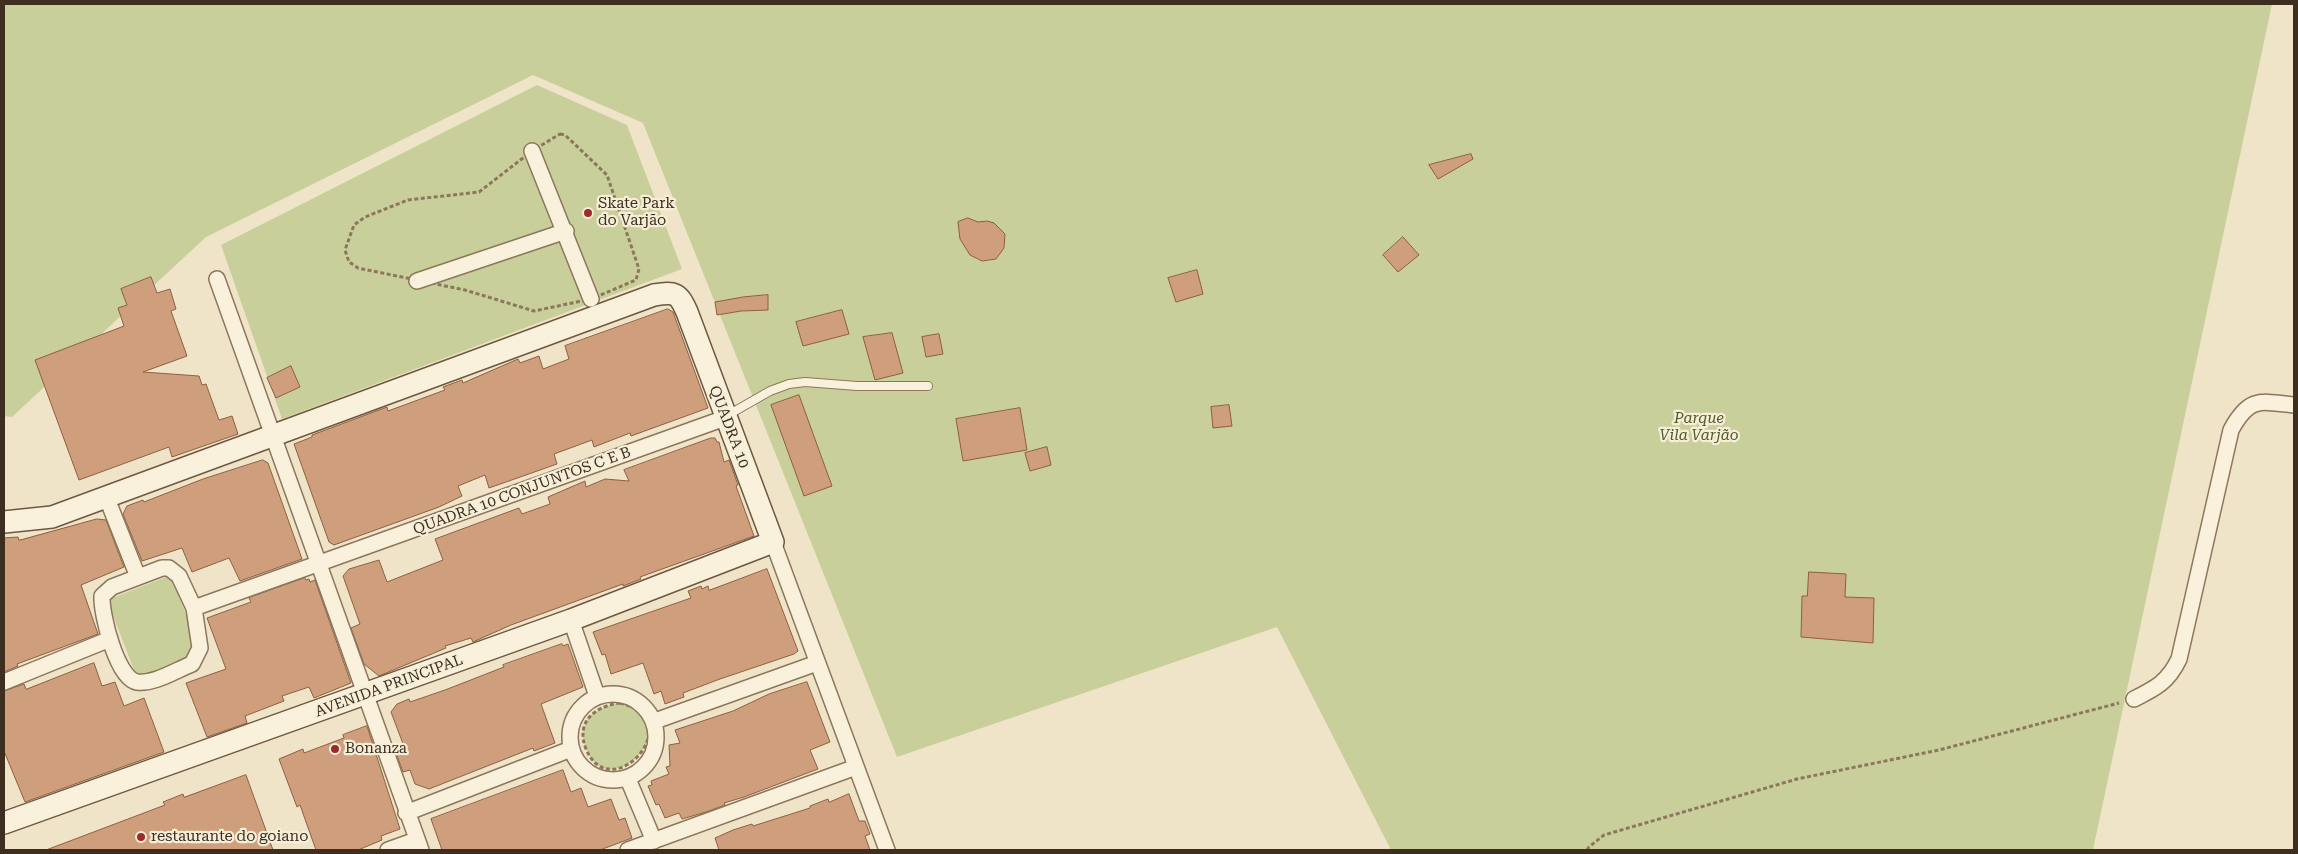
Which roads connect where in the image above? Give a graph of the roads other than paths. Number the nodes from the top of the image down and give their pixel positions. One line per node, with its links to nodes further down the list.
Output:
1 (532, 151): 2 (street)
2 (566, 231): 4 (street); 5 (street)
3 (217, 279): 9 (street)
4 (417, 281)
5 (591, 299)
6 (928, 386): 8 (lane)
7 (2294, 404): 22 (street)
8 (725, 418): 9 (street, QUADRA 10); 12 (street, QUADRA 10); 13 (street, QUADRA 10 CONJUNTOS C E B)
9 (274, 436): 10 (street); 13 (street)
10 (106, 496): 11 (street); 14 (street)
11 (4, 522)
12 (772, 542): 16 (street, AVENIDA PRINCIPAL); 18 (street)
13 (319, 565): 15 (street, QUADRA 10 CONJUNTOS C E B); 20 (street)
14 (138, 577): 15 (street); 17 (street)
15 (194, 608): 17 (street)
16 (571, 620): 20 (street, AVENIDA PRINCIPAL); 21 (street)
17 (110, 639): 19 (street)
18 (817, 663): 23 (street); 25 (street)
19 (4, 682)
20 (366, 694): 27 (street); 28 (street, AVENIDA PRINCIPAL)
21 (597, 696): 23 (street); 24 (street)
22 (2134, 699)
23 (655, 721): 26 (street)
24 (571, 749): 26 (street); 27 (street)
25 (856, 767): 29 (street); 33 (street)
26 (628, 779): 29 (street)
27 (406, 813): 30 (street)
28 (4, 823)
29 (654, 841): 32 (street)
30 (419, 845): 31 (street)
31 (388, 850)
32 (628, 850)
33 (887, 850)

